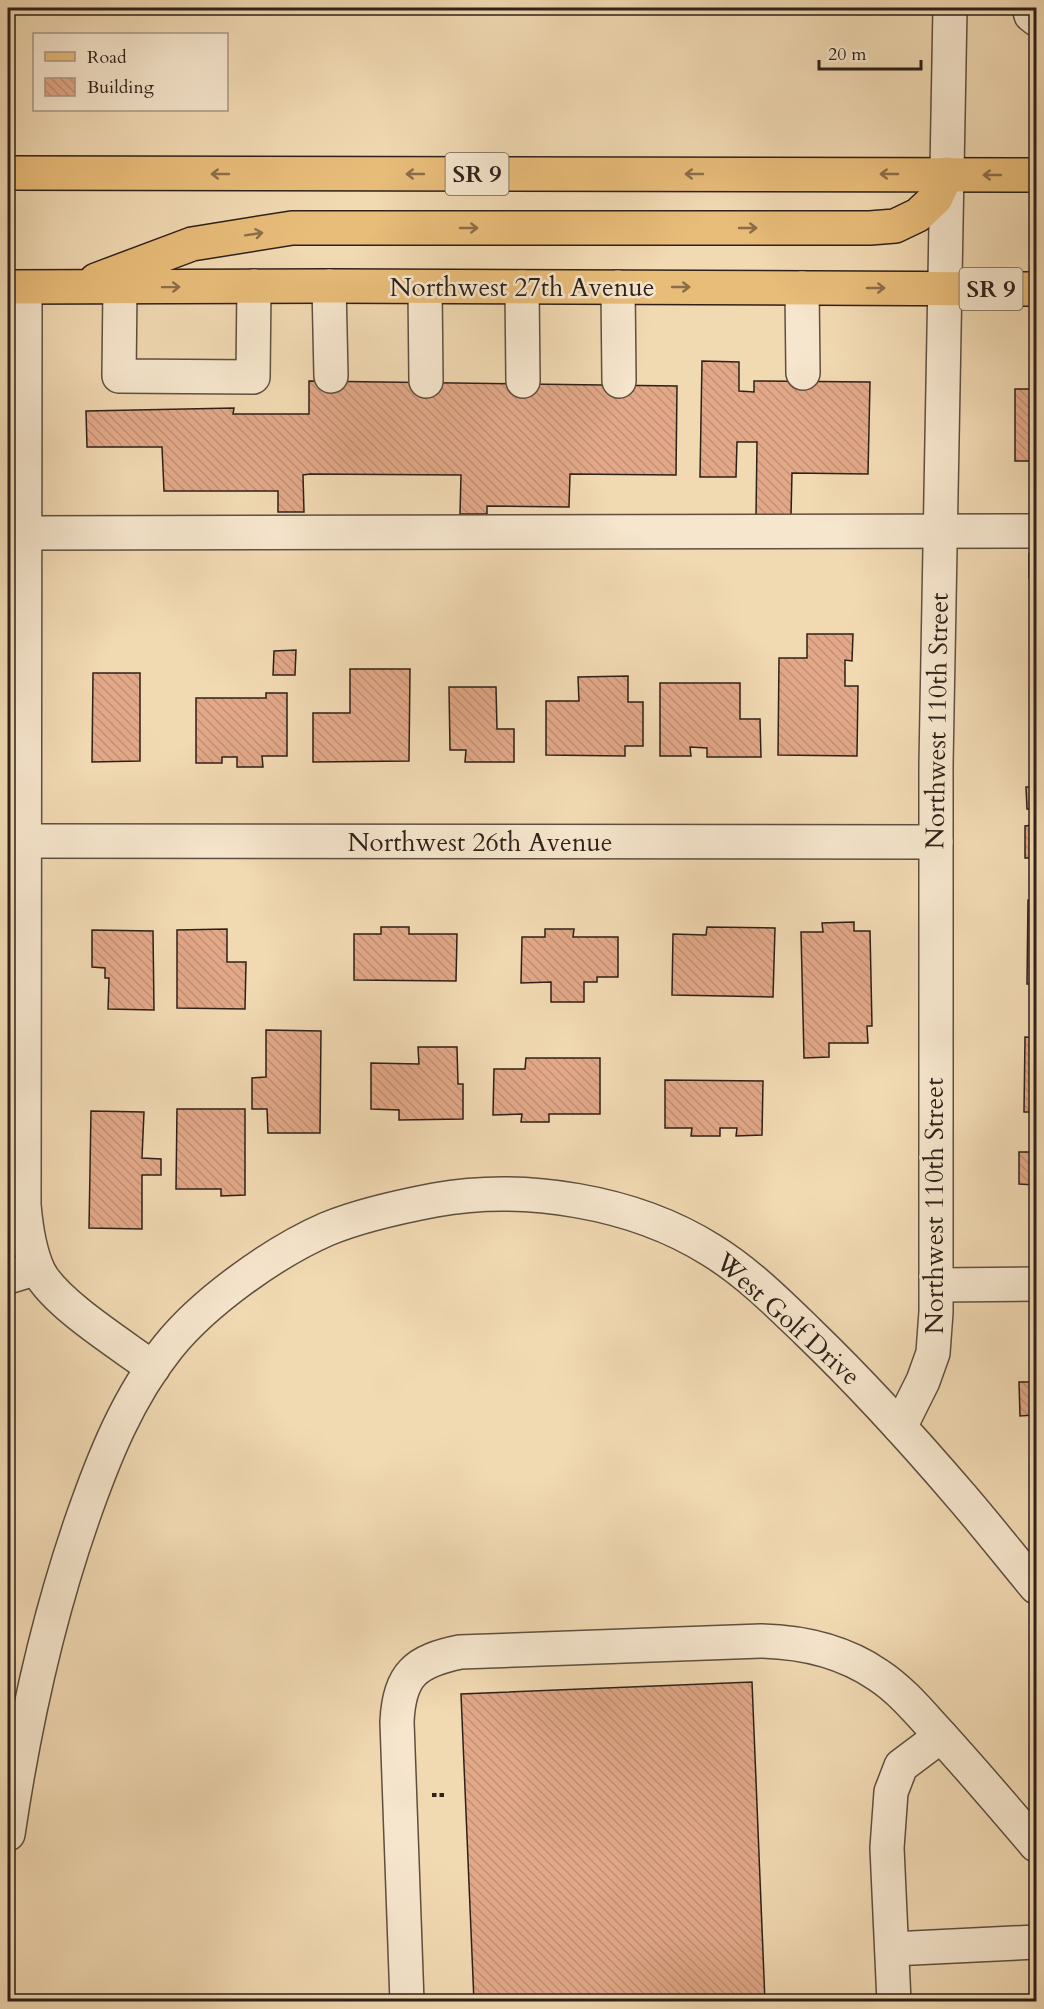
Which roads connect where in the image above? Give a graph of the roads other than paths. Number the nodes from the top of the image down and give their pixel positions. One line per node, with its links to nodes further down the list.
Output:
1 (950, 8): 5 (street, Northwest 110th Street)
2 (1029, 8): 3 (street)
3 (1036, 19)
4 (8, 173): 5 (main road, SR 9, one-way to 4)
5 (947, 174): 6 (main road, SR 9, one-way to 5); 10 (main road, one-way to 5); 16 (street, Northwest 110th Street)
6 (1036, 175)
7 (254, 286): 8 (main road, Northwest 27th Avenue / SR 9); 14 (main road, Northwest 27th Avenue / SR 9, one-way to 7); 14 (street)
8 (329, 286): 11 (main road, Northwest 27th Avenue / SR 9); 19 (street)
9 (16, 287): 10 (main road, Northwest 27th Avenue / SR 9); 25 (street)
10 (78, 287): 14 (main road, Northwest 27th Avenue / SR 9)
11 (425, 287): 12 (main road, Northwest 27th Avenue / SR 9); 20 (street)
12 (522, 287): 13 (main road, Northwest 27th Avenue / SR 9); 21 (street)
13 (618, 287): 15 (main road, Northwest 27th Avenue / SR 9, one-way to 15); 22 (street)
14 (120, 288)
15 (802, 288): 16 (main road, Northwest 27th Avenue / SR 9, one-way to 16); 18 (street)
16 (945, 288): 17 (main road, Northwest 27th Avenue / SR 9); 23 (street, Northwest 110th Street)
17 (1036, 289)
18 (803, 373)
19 (331, 376)
20 (426, 381)
21 (523, 381)
22 (619, 381)
23 (939, 531): 24 (street); 25 (street); 27 (street, Northwest 110th Street)
24 (1036, 531)
25 (19, 542): 26 (street)
26 (24, 842): 27 (street, Northwest 26th Avenue); 28 (street)
27 (936, 842): 30 (street, Northwest 110th Street)
28 (22, 1272): 31 (street)
29 (1036, 1284): 30 (street)
30 (937, 1285): 32 (street, Northwest 110th Street)
31 (153, 1368): 32 (street, West Golf Drive); 35 (street, West Golf Drive)
32 (900, 1427): 33 (street, West Golf Drive)
33 (1036, 1587)
34 (941, 1736): 36 (street); 38 (street); 39 (street)
35 (8, 1834)
36 (1036, 1845)
37 (1036, 1942): 38 (street)
38 (891, 1949): 40 (street)
39 (407, 2001)
40 (894, 2001)

